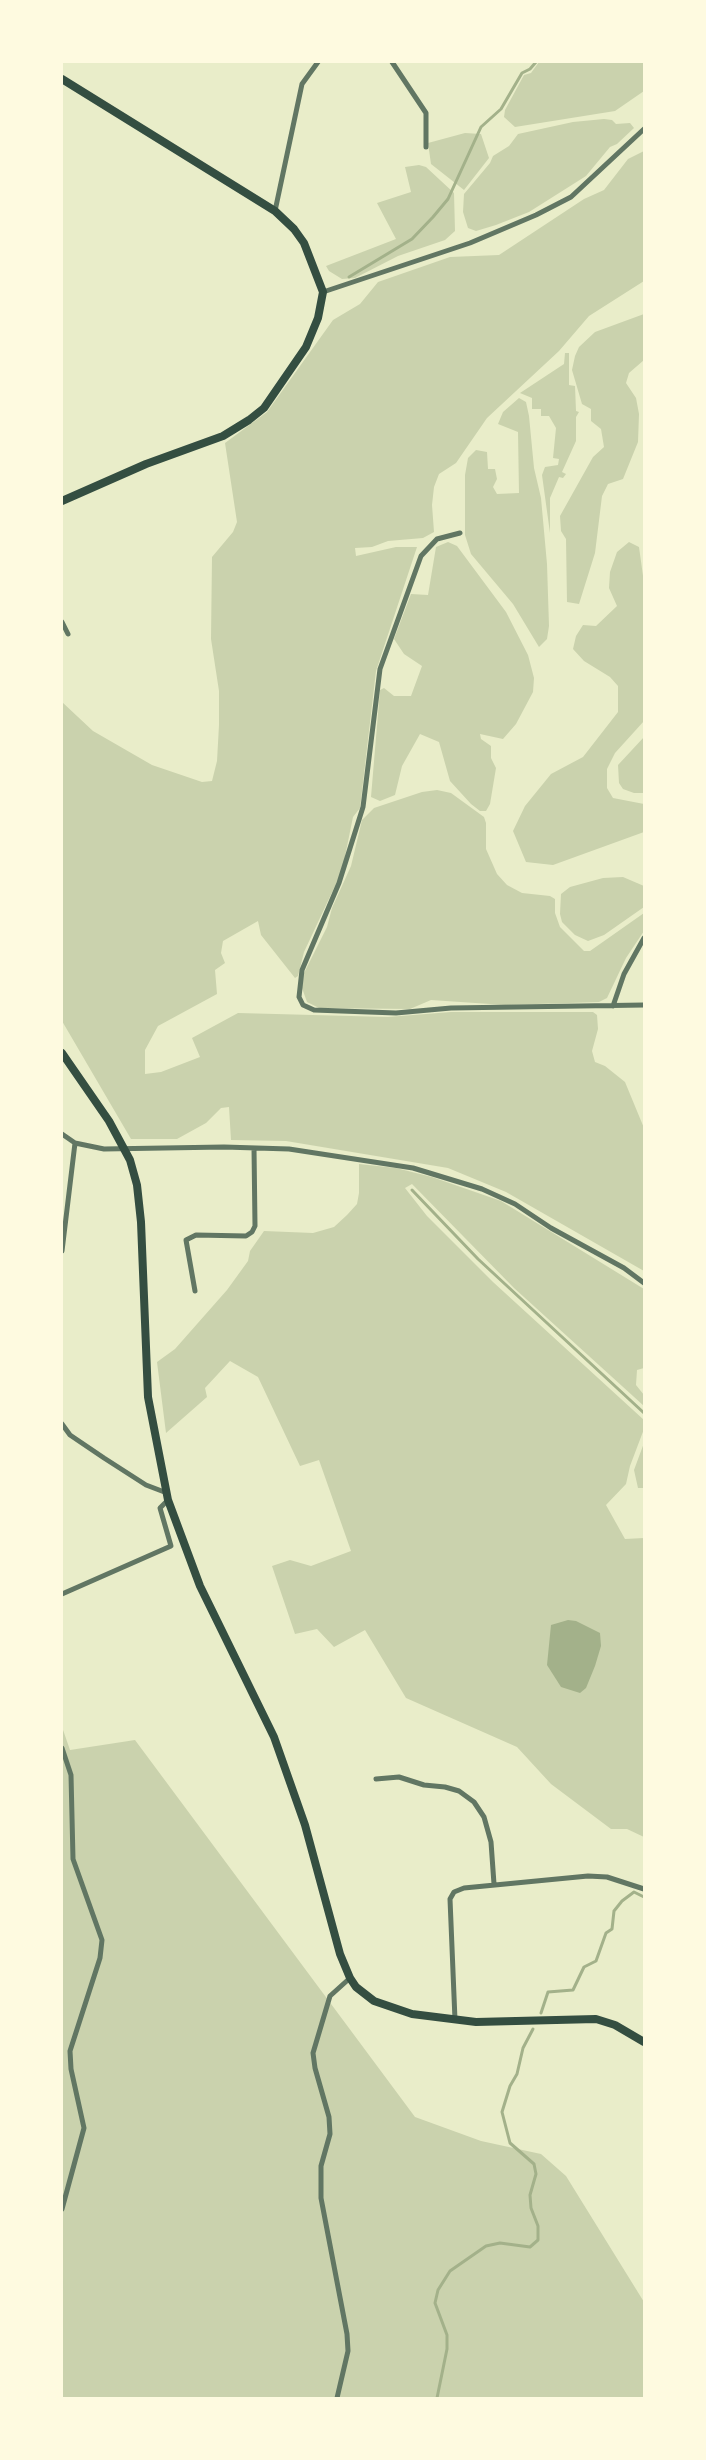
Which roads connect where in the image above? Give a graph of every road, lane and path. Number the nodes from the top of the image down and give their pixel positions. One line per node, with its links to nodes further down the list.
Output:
1 (318, 62): 6 (street)
2 (392, 62): 5 (street)
3 (62, 79): 6 (main road)
4 (645, 129): 7 (street)
5 (426, 147)
6 (275, 211): 7 (main road)
7 (323, 292): 8 (main road)
8 (62, 501)
9 (460, 532): 14 (street)
10 (62, 622): 11 (street)
11 (68, 634)
12 (645, 938): 14 (street)
13 (645, 1005): 14 (street)
14 (613, 1006)
15 (62, 1053): 19 (main road)
16 (62, 1134): 17 (street)
17 (75, 1143): 19 (street); 20 (street)
18 (254, 1148): 19 (street); 21 (street); 22 (street)
19 (125, 1150): 24 (main road)
20 (62, 1251)
21 (645, 1283)
22 (195, 1291)
23 (62, 1424): 24 (street)
24 (168, 1497): 25 (main road); 26 (street)
25 (182, 1540): 26 (street); 32 (main road)
26 (171, 1546): 27 (street)
27 (62, 1594)
28 (62, 1748): 35 (street)
29 (376, 1779): 30 (street)
30 (494, 1884): 31 (street); 33 (street)
31 (645, 1889)
32 (350, 1978): 33 (main road); 36 (street)
33 (455, 2020): 34 (main road)
34 (645, 2042)
35 (62, 2209)
36 (337, 2398)

